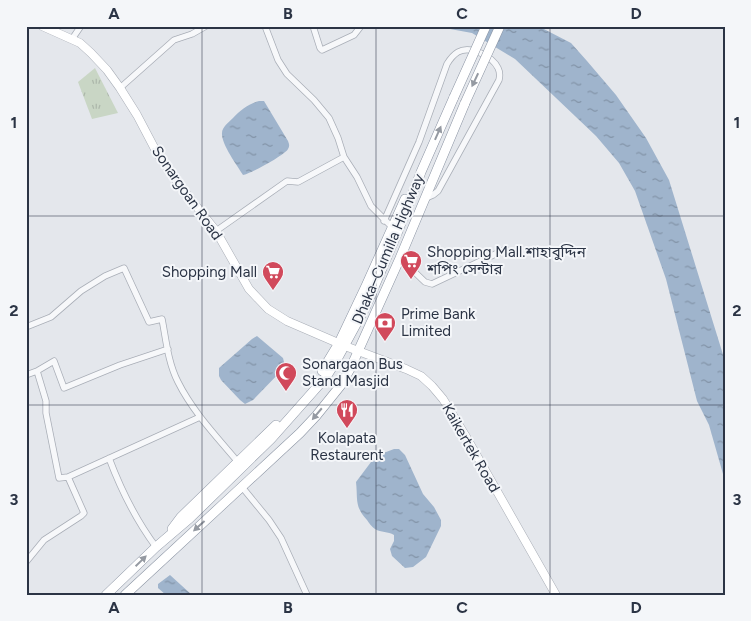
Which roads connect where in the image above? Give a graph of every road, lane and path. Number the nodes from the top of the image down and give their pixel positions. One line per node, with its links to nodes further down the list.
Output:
1 (42, 26): 9 (main road, Sonargoan Road)
2 (81, 26): 9 (street)
3 (206, 26): 10 (street)
4 (265, 26): 12 (street)
5 (313, 26): 6 (street)
6 (361, 26)
7 (486, 26): 11 (highway, Dhaka–Cumilla Highway, one-way to 7, bridge)
8 (500, 26): 13 (highway, Dhaka–Cumilla Highway, one-way to 13, bridge)
9 (72, 39): 10 (main road, Sonargoan Road)
10 (120, 88): 16 (main road, Sonargoan Road)
11 (430, 151): 15 (highway); 20 (highway, Dhaka–Cumilla Highway)
12 (344, 157): 14 (street); 16 (street)
13 (424, 199): 14 (street); 18 (highway, Dhaka–Cumilla Highway)
14 (384, 220): 15 (street)
15 (392, 227): 20 (highway)
16 (216, 231): 20 (main road, Sonargoan Road)
17 (506, 249): 18 (street)
18 (400, 258): 22 (highway, Dhaka–Cumilla Highway)
19 (26, 327): 21 (street)
20 (342, 344): 22 (main road, Kaikertek Road); 27 (highway); 30 (highway, Dhaka–Cumilla Highway)
21 (168, 349): 23 (street); 25 (street)
22 (359, 351): 29 (highway, Dhaka–Cumilla Highway, one-way to 29); 36 (main road, Kaikertek Road)
23 (37, 371): 24 (street); 28 (street)
24 (26, 375)
25 (200, 417): 26 (street); 27 (street)
26 (109, 458): 28 (street); 31 (street)
27 (238, 462): 30 (highway)
28 (68, 477): 32 (street)
29 (242, 487): 34 (highway, Dhaka–Cumilla Highway, one-way to 34); 35 (street)
30 (167, 538): 31 (highway, Dhaka–Cumilla Highway)
31 (156, 547): 33 (highway, Dhaka–Cumilla Highway, one-way to 31)
32 (26, 562)
33 (106, 595)
34 (125, 595)
35 (307, 595)
36 (556, 595)

